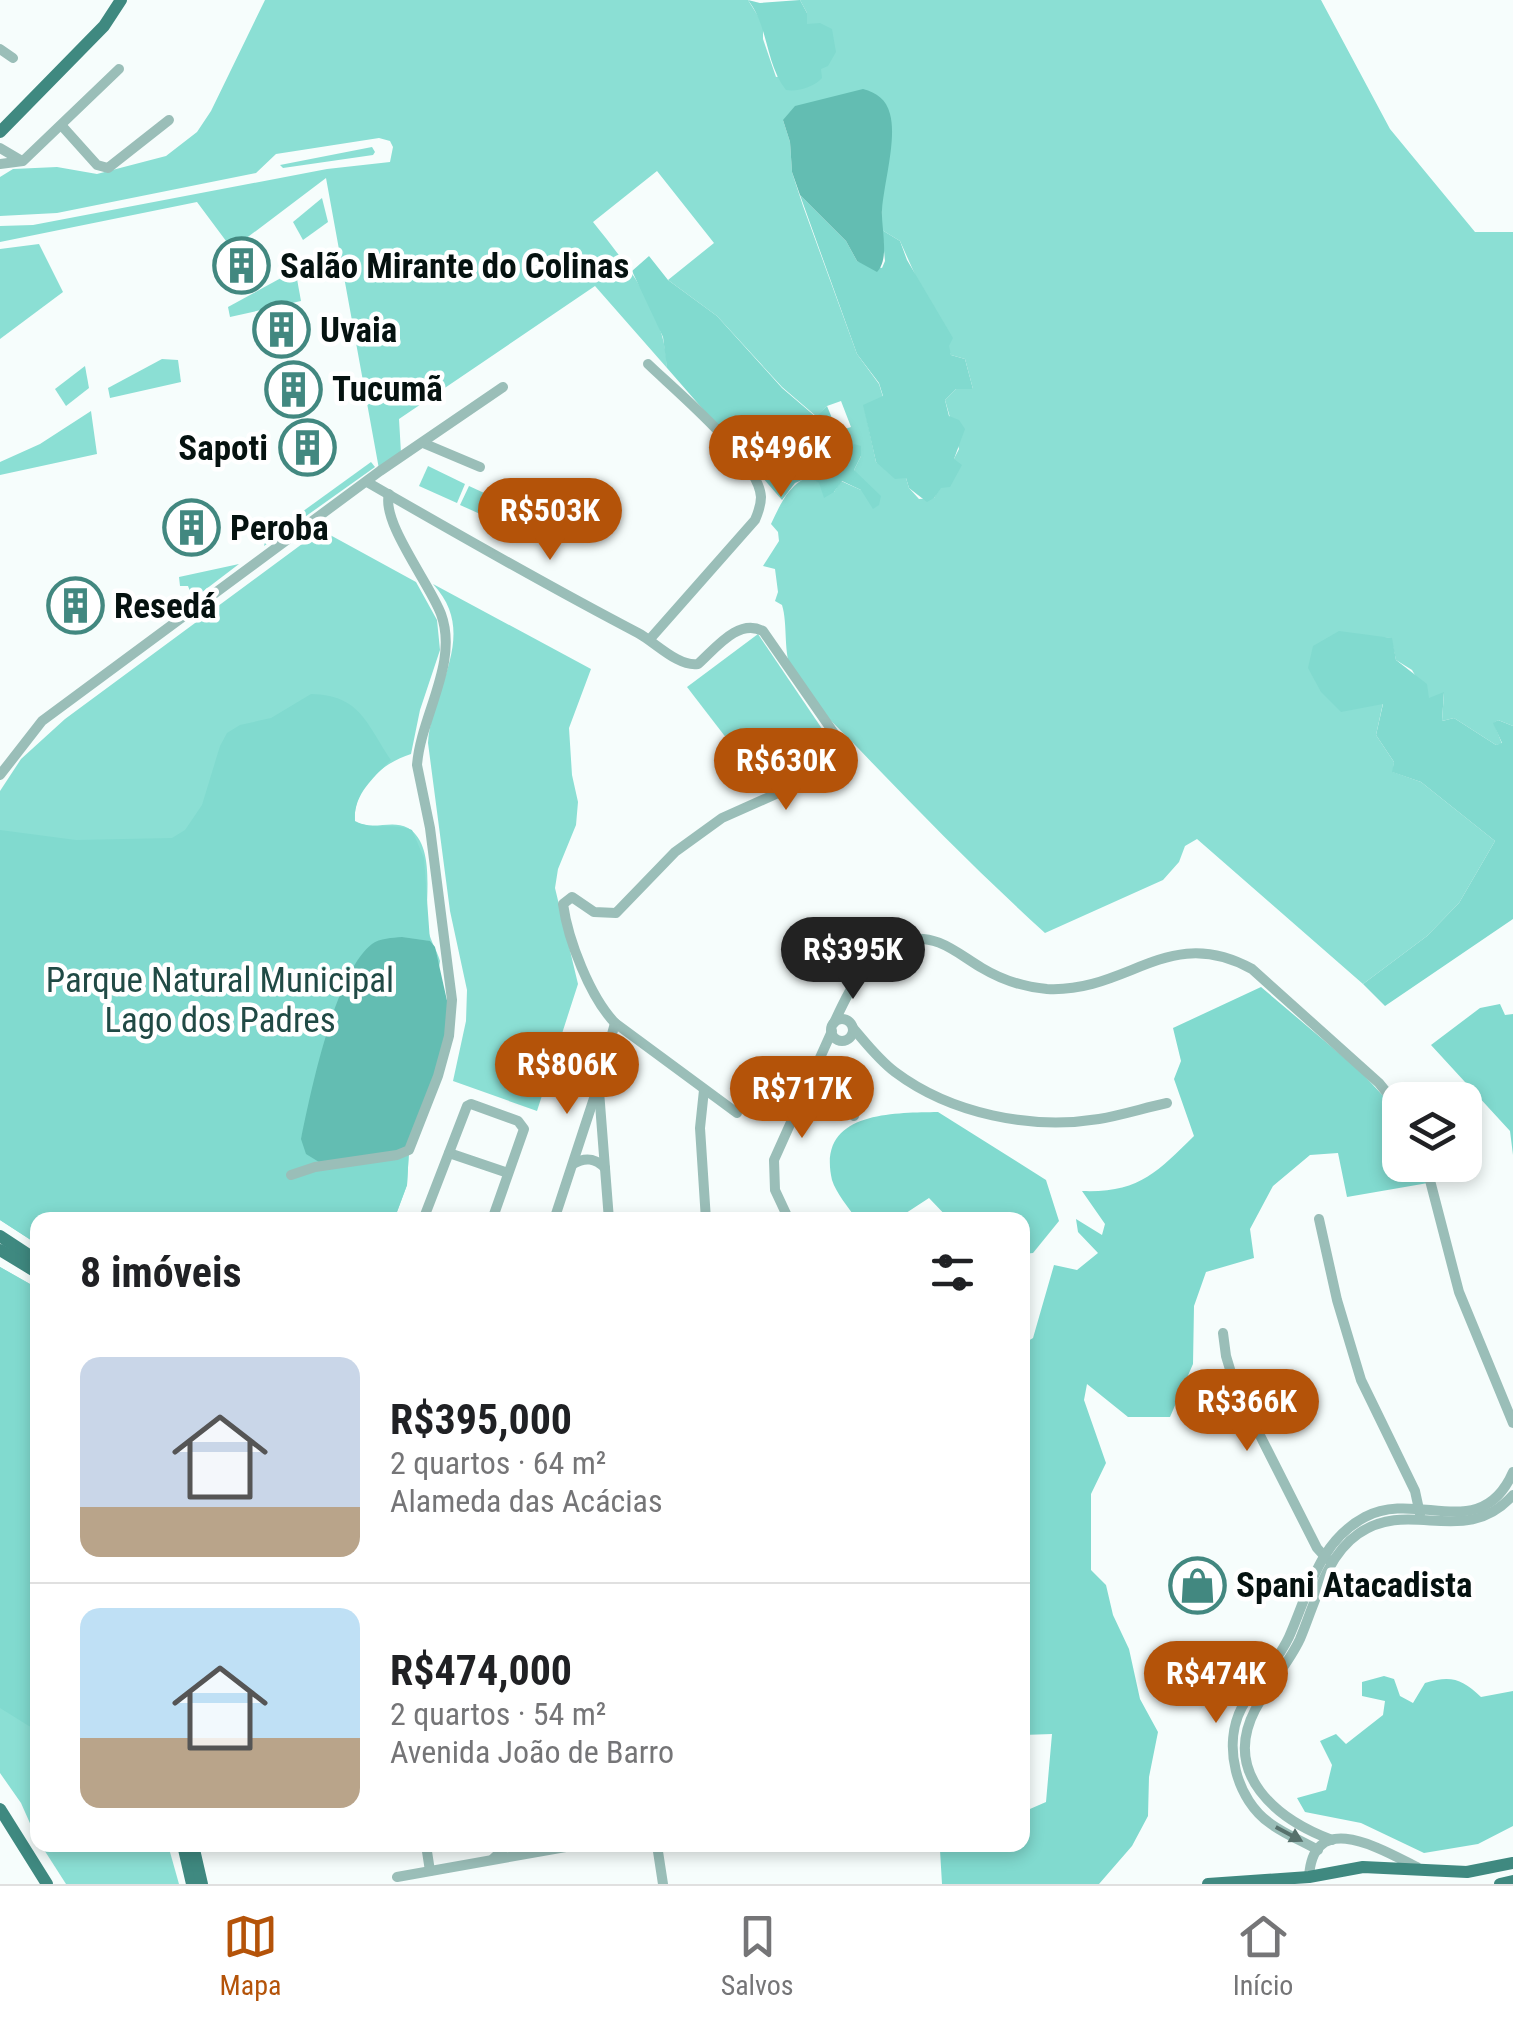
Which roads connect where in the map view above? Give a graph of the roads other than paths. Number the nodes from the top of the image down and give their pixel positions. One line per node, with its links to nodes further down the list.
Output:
1 (121, 0): 7 (main road)
2 (0, 49): 3 (street)
3 (13, 58)
4 (119, 69): 6 (street)
5 (169, 120): 6 (street)
6 (62, 126): 9 (street)
7 (0, 132)
8 (0, 148): 9 (street)
9 (23, 161): 10 (street)
10 (0, 164)
11 (648, 364): 17 (street)
12 (503, 387): 13 (street)
13 (423, 443): 14 (street); 15 (street)
14 (480, 467)
15 (367, 482): 16 (street); 18 (street)
16 (389, 494): 17 (street); 36 (street)
17 (650, 639): 20 (street)
18 (0, 775)
19 (854, 986): 21 (street); 22 (street); 27 (street)
20 (615, 1024): 26 (street); 28 (street)
21 (833, 1027): 22 (street); 23 (street); 25 (street)
22 (852, 1027): 23 (street); 24 (street)
23 (843, 1041): 24 (street); 25 (street)
24 (868, 1048): 29 (street)
25 (814, 1072): 31 (street); 43 (street)
26 (598, 1086): 33 (street); 34 (street)
27 (1382, 1087)
28 (704, 1090): 30 (street); 42 (street)
29 (1167, 1103)
30 (737, 1112)
31 (854, 1116)
32 (449, 1153): 35 (street); 35 (street); 38 (street)
33 (573, 1164): 34 (street); 40 (street)
34 (606, 1169): 41 (street)
35 (508, 1173): 39 (street)
36 (291, 1175)
37 (1430, 1182): 50 (street)
38 (426, 1212)
39 (495, 1212)
40 (557, 1212)
41 (609, 1212)
42 (705, 1212)
43 (785, 1212)
44 (1319, 1219): 52 (street)
45 (0, 1236): 47 (main road)
46 (0, 1250): 48 (main road)
47 (30, 1256)
48 (30, 1268)
49 (1224, 1334): 56 (street)
50 (1513, 1423)
51 (1513, 1472): 55 (street)
52 (1409, 1482): 54 (street); 55 (street)
53 (1513, 1495): 55 (street)
54 (1405, 1512): 55 (street); 56 (street)
55 (1420, 1513)
56 (1327, 1559): 58 (street); 59 (street, one-way to 59)
57 (0, 1809): 73 (main road)
58 (1332, 1840): 59 (street); 69 (street)
59 (1318, 1850): 70 (street)
60 (185, 1852): 74 (main road)
61 (195, 1852): 75 (main road)
62 (427, 1852): 68 (street)
63 (501, 1852): 66 (street)
64 (537, 1852): 66 (street)
65 (658, 1852): 76 (street)
66 (492, 1860): 68 (street)
67 (1513, 1863): 69 (main road)
68 (430, 1871): 71 (street)
69 (1427, 1872): 70 (main road)
70 (1309, 1877): 77 (main road)
71 (397, 1878)
72 (1513, 1881): 78 (main road)
73 (48, 1884)
74 (192, 1884)
75 (202, 1884)
76 (663, 1884)
77 (1208, 1884)
78 (1500, 1884)

